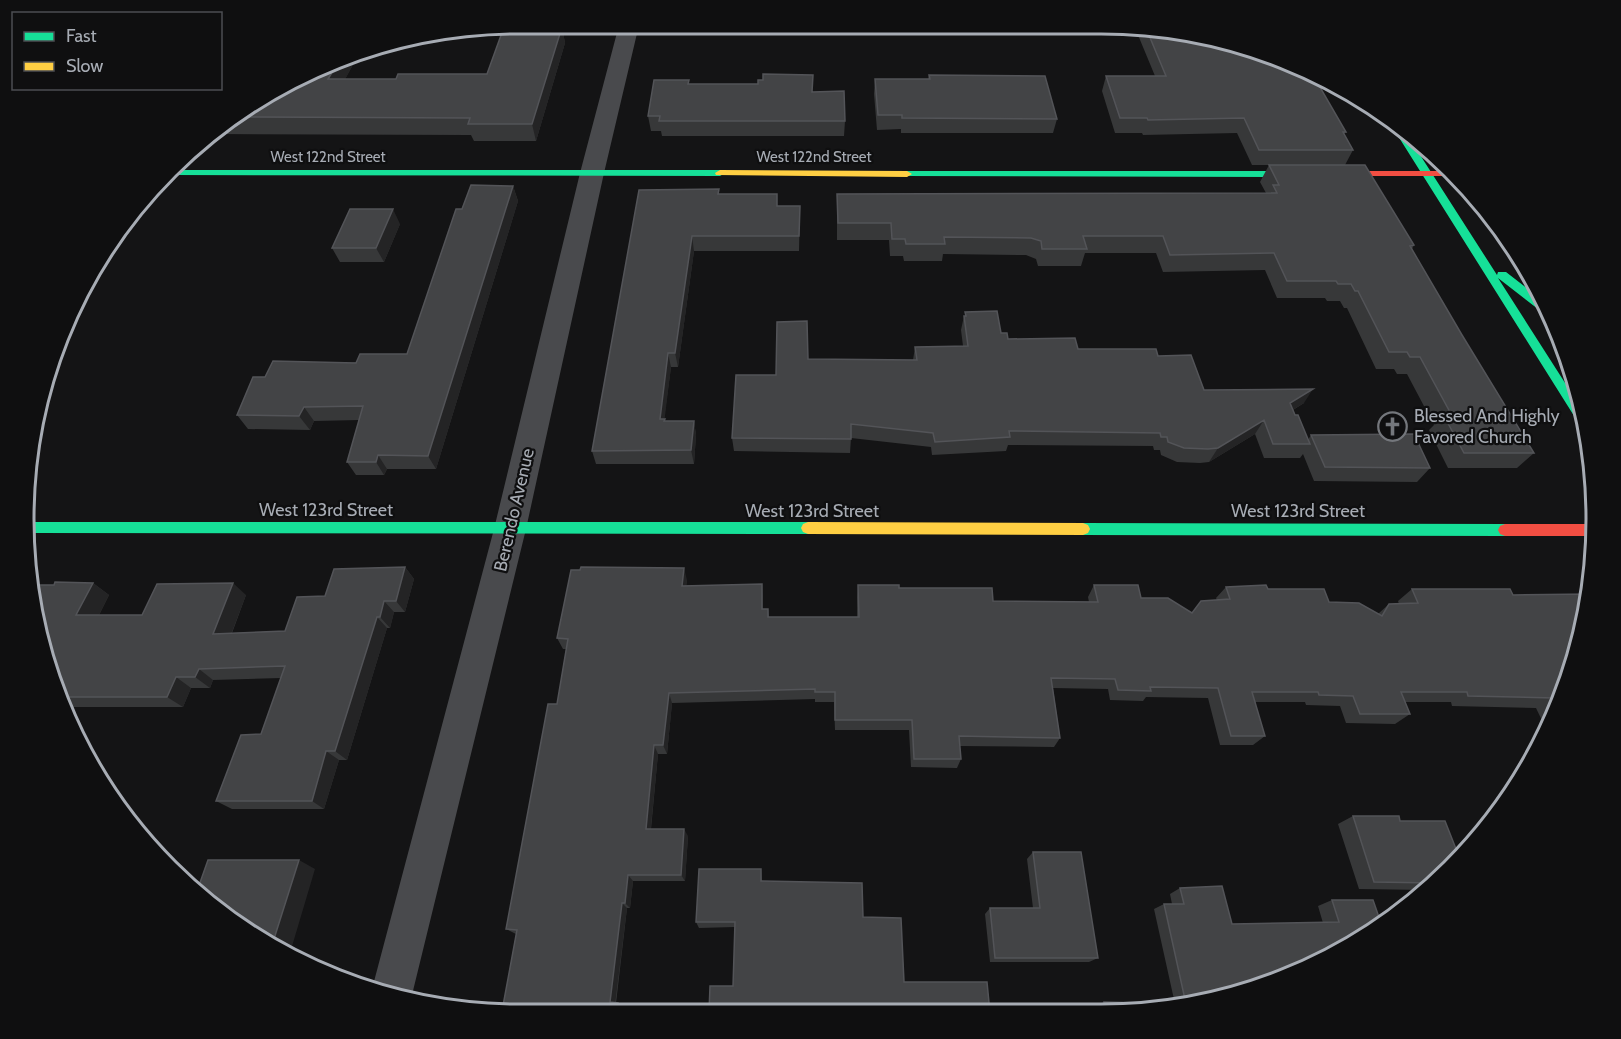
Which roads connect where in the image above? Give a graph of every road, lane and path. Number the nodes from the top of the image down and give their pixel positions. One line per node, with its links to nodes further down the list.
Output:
1 (627, 34): 4 (street, Berendo Avenue)
2 (1409, 145): 5 (street)
3 (181, 173): 4 (street, West 122nd Street)
4 (592, 173): 5 (street, West 122nd Street); 11 (street, Berendo Avenue)
5 (1427, 173): 6 (street, West 122nd Street); 7 (street)
6 (1443, 176)
7 (1482, 259): 8 (street); 9 (street)
8 (1533, 299)
9 (1572, 401)
10 (34, 527): 11 (street, West 123rd Street)
11 (510, 529): 12 (street, West 123rd Street); 13 (street, Berendo Avenue)
12 (1586, 530)
13 (394, 988)

